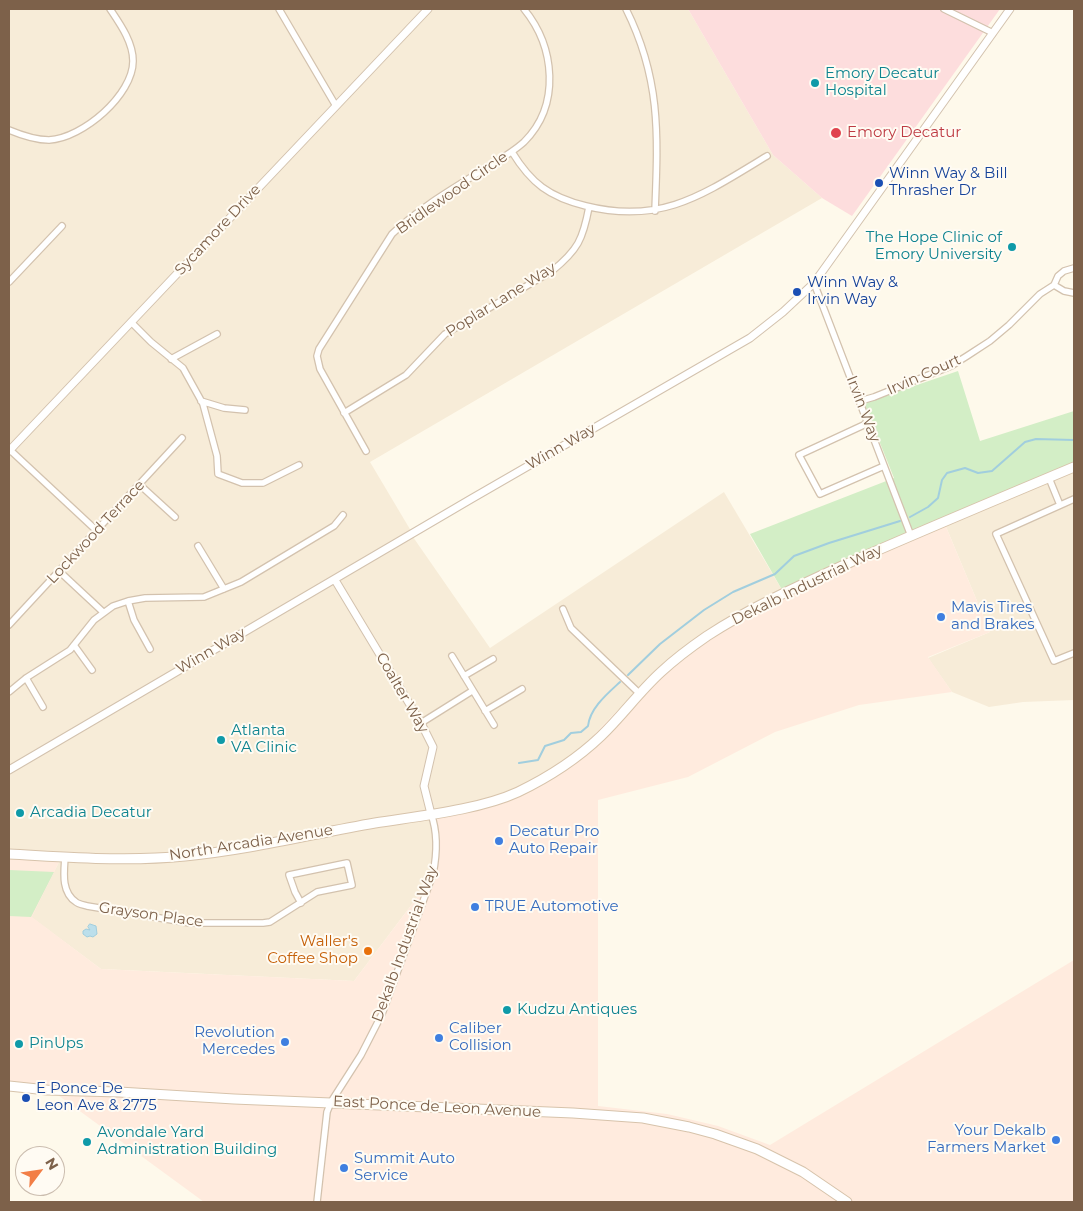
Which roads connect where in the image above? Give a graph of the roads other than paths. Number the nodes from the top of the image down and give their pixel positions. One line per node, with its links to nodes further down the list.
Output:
1 (110, 9): 10 (street)
2 (279, 9): 9 (street)
3 (428, 9): 9 (street, Sycamore Drive)
4 (524, 9): 11 (street, Bridlewood Circle)
5 (626, 9): 14 (street)
6 (944, 9): 8 (street)
7 (1010, 9): 8 (street, Winn Way)
8 (993, 33): 18 (street, Winn Way)
9 (336, 106): 21 (street, Sycamore Drive)
10 (9, 130)
11 (512, 152): 13 (street); 27 (street, Bridlewood Circle)
12 (767, 156): 14 (street)
13 (589, 207): 14 (street); 27 (street, Poplar Lane Way)
14 (655, 211)
15 (62, 226): 17 (street)
16 (1074, 268): 19 (street, Irvin Court)
17 (10, 278)
18 (814, 283): 25 (street, Irvin Way); 45 (street, Winn Way)
19 (1054, 285): 20 (street); 25 (street, Irvin Court)
20 (1074, 293)
21 (131, 322): 23 (street); 30 (street, Sycamore Drive)
22 (217, 334): 23 (street)
23 (171, 359): 24 (street)
24 (201, 401): 26 (street); 32 (street)
25 (860, 401): 28 (street, Irvin Way)
26 (245, 410)
27 (344, 413): 31 (street, Bridlewood Circle)
28 (868, 423): 33 (street, Irvin Way); 33 (street)
29 (182, 438): 36 (street, Lockwood Terrace)
30 (9, 450): 41 (street)
31 (366, 451)
32 (299, 465)
33 (884, 466): 42 (street, Irvin Way)
34 (1074, 467): 35 (main road, Dekalb Industrial Way)
35 (1049, 478): 38 (street); 42 (main road, Dekalb Industrial Way)
36 (140, 485): 40 (street); 41 (street, Lockwood Terrace)
37 (1074, 499): 38 (street)
38 (1060, 506): 53 (street)
39 (343, 515): 46 (street)
40 (175, 517)
41 (97, 531): 44 (street, Lockwood Terrace)
42 (911, 536): 62 (main road, Dekalb Industrial Way)
43 (198, 546): 46 (street)
44 (59, 571): 49 (street); 50 (street, Lockwood Terrace)
45 (336, 580): 65 (street, Coalter Way); 67 (street, Winn Way)
46 (224, 590): 47 (street)
47 (128, 601): 49 (street); 52 (street)
48 (563, 609): 62 (street)
49 (103, 612): 51 (street)
50 (9, 625)
51 (74, 645): 56 (street); 58 (street)
52 (150, 649)
53 (1074, 652)
54 (452, 656): 57 (street)
55 (492, 659): 57 (street)
56 (92, 670)
57 (464, 676): 60 (street)
58 (26, 678): 61 (street); 63 (street)
59 (522, 689): 64 (street)
60 (472, 691): 64 (street); 65 (street)
61 (9, 692)
62 (640, 694): 68 (main road, Dekalb Industrial Way)
63 (43, 707)
64 (485, 711): 66 (street)
65 (421, 723): 68 (street, Coalter Way)
66 (494, 726)
67 (9, 770)
68 (431, 814): 70 (main road, North Arcadia Avenue); 73 (street, Dekalb Industrial Way)
69 (9, 854): 70 (main road, North Arcadia Avenue)
70 (65, 857): 71 (street, Grayson Place)
71 (300, 903): 71 (street, Grayson Place)
72 (9, 1086): 73 (main road, East Ponce de Leon Avenue)
73 (331, 1102): 74 (street, Dekalb Industrial Way); 75 (main road, East Ponce de Leon Avenue)
74 (317, 1202)
75 (847, 1202)

